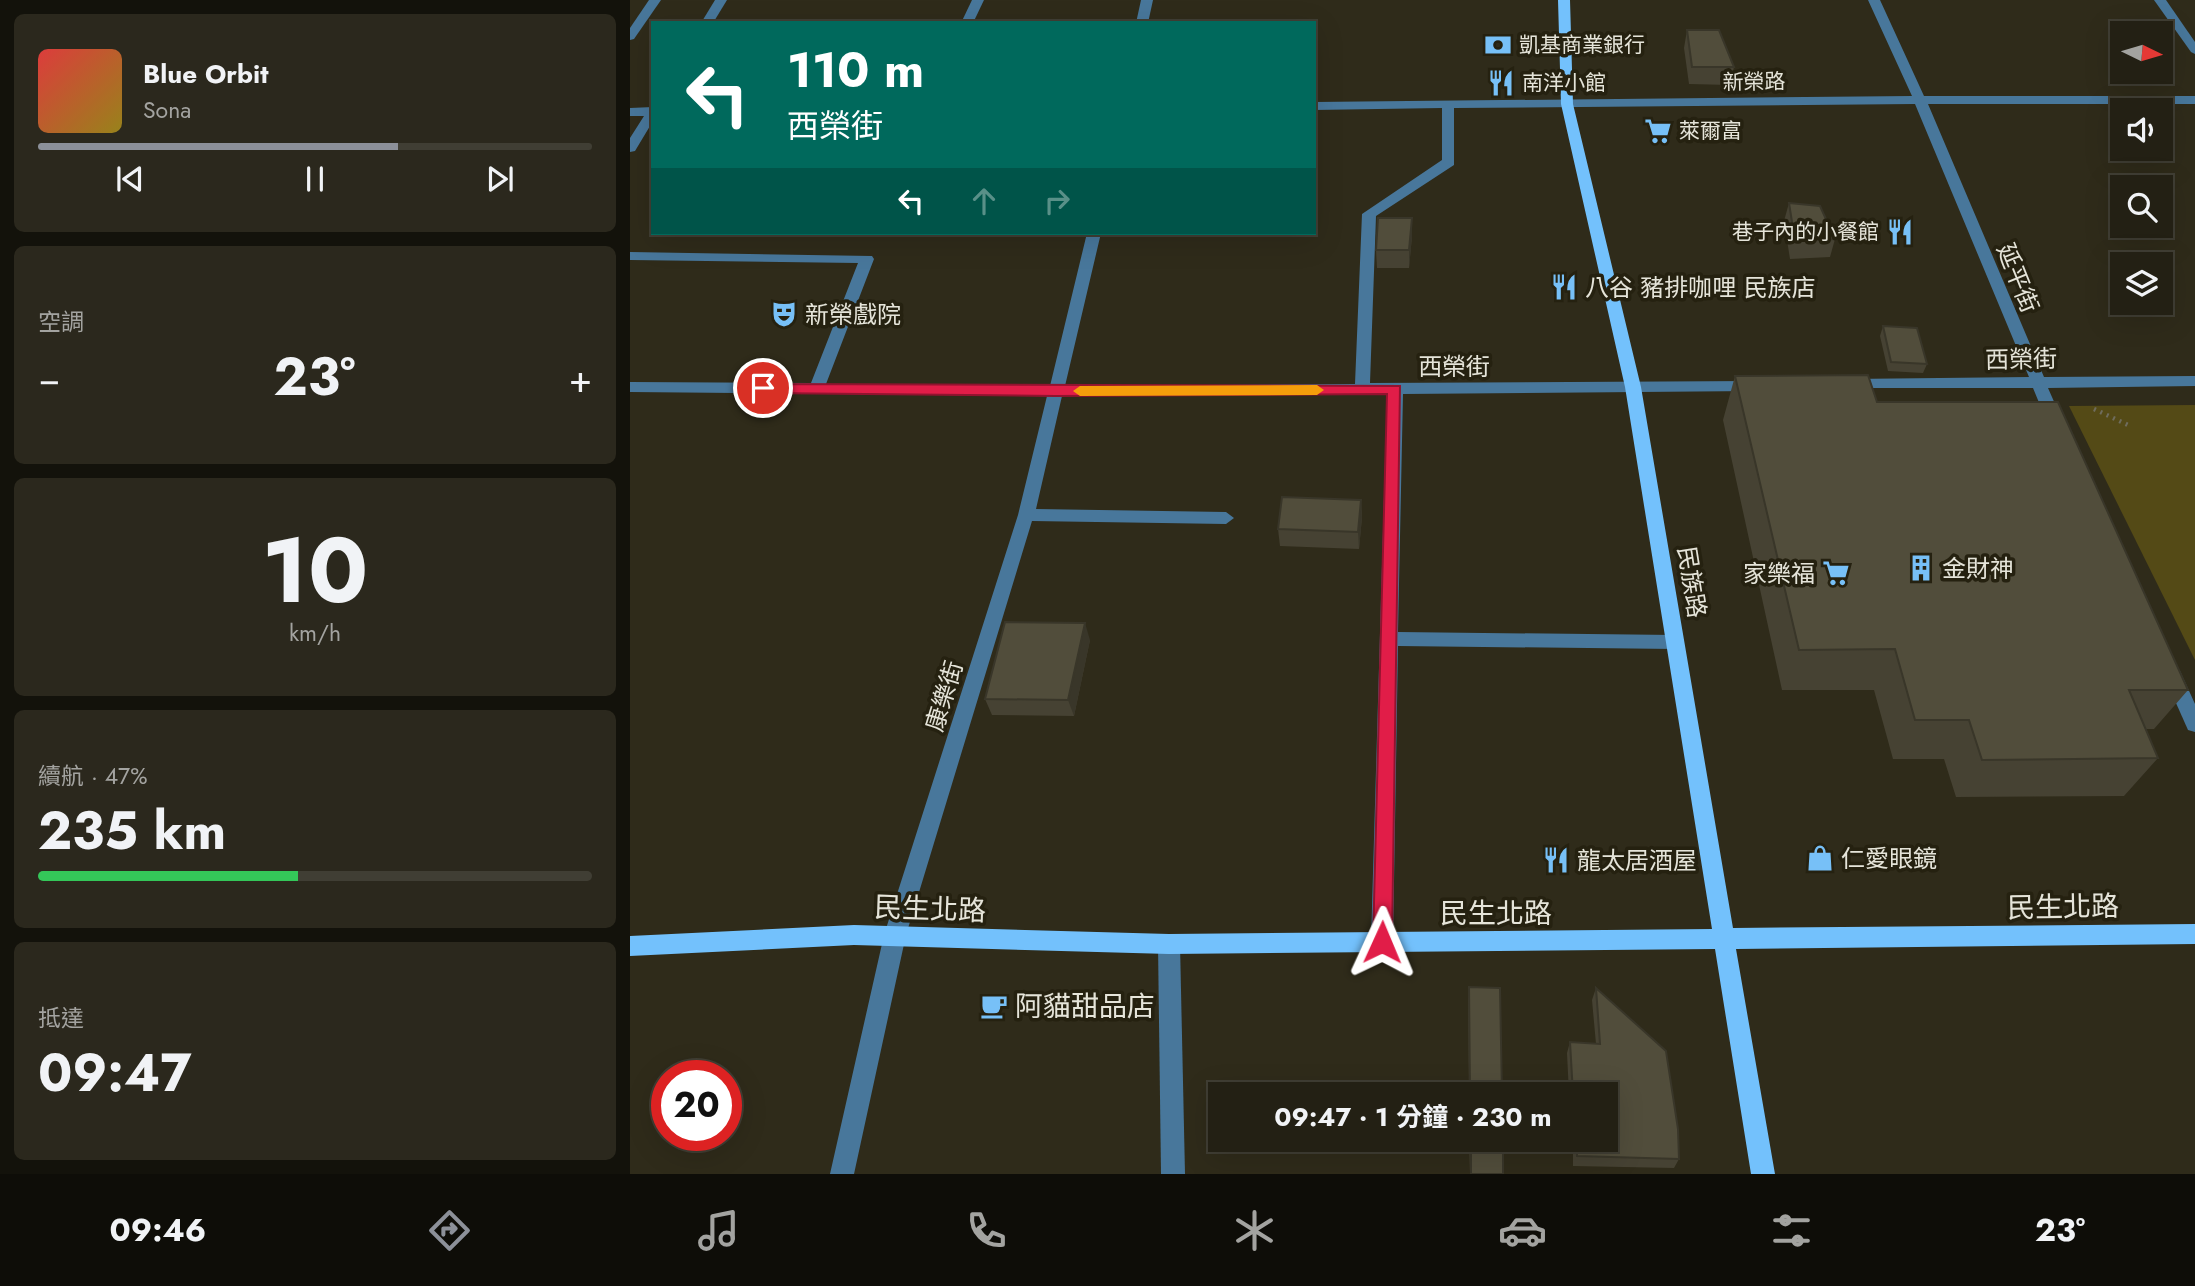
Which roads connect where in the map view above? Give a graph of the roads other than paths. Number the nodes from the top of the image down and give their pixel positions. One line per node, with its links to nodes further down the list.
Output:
1 (655, 0): 11 (street)
2 (721, 0): 8 (street)
3 (978, 0): 9 (street)
4 (1147, 0): 10 (street)
5 (1564, 0): 16 (main road, 民族路)
6 (1874, 0): 13 (street, 延平街)
7 (2160, 0): 12 (street)
8 (708, 21)
9 (968, 21)
10 (1142, 21)
11 (630, 37)
12 (2195, 50)
13 (1920, 100): 14 (street, 新榮路); 16 (street, 新榮路); 24 (street, 延平街)
14 (2195, 100)
15 (1448, 104): 16 (street, 新榮路); 17 (street, 新榮路); 31 (street)
16 (1567, 104): 29 (main road, 民族路)
17 (1316, 106)
18 (651, 111): 19 (street)
19 (630, 112)
20 (651, 114): 21 (street)
21 (630, 148)
22 (1094, 235): 33 (street, 康樂街)
23 (630, 256): 30 (street)
24 (2036, 381): 25 (street, 西榮街); 26 (street, 西榮街); 34 (street, 延平街)
25 (2195, 381)
26 (1828, 384)
27 (1772, 385): 29 (street, 西榮街)
28 (630, 387): 30 (street, 西榮街)
29 (1633, 387): 32 (street, 西榮街); 38 (main road, 民族路)
30 (816, 389): 33 (street, 西榮街)
31 (1362, 389): 32 (street, 西榮街); 33 (street, 西榮街)
32 (1395, 389): 37 (street)
33 (1055, 391): 35 (street, 康樂街)
34 (2059, 432)
35 (1026, 515): 36 (street); 42 (street, 康樂街)
36 (1226, 518)
37 (1390, 639): 38 (street); 44 (street)
38 (1675, 642): 43 (main road, 民族路)
39 (2165, 661): 40 (street)
40 (2195, 724)
41 (2195, 934): 43 (main road, 民生北路)
42 (895, 935): 45 (main road, 民生北路); 46 (main road, 民生北路); 47 (street, 康樂街)
43 (1723, 938): 44 (main road, 民生北路); 49 (main road, 民族路)
44 (1382, 942): 45 (main road, 民生北路)
45 (1169, 944): 48 (street)
46 (630, 946)
47 (842, 1174)
48 (1173, 1174)
49 (1763, 1174)

